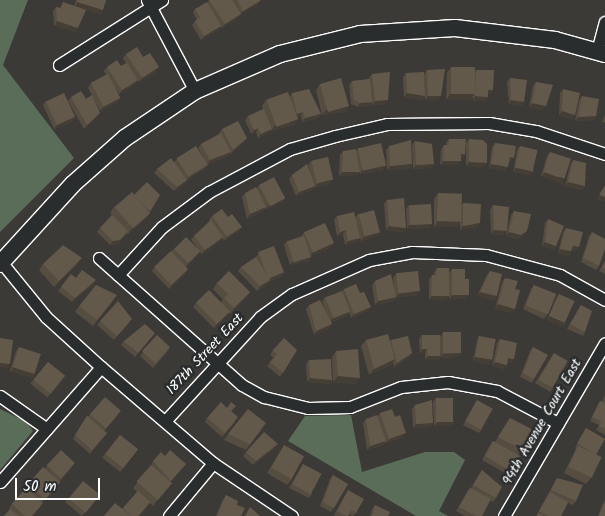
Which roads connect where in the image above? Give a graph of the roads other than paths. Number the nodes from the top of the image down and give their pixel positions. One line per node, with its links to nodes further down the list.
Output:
1 (162, 0): 2 (street)
2 (149, 4): 5 (street); 6 (street)
3 (605, 22): 4 (street)
4 (601, 53): 6 (street)
5 (60, 65)
6 (194, 91): 9 (street)
7 (605, 154): 10 (street)
8 (99, 258): 10 (street)
9 (1, 264): 14 (street)
10 (118, 275): 13 (street)
11 (605, 300): 13 (street, 187th Street East)
12 (605, 343): 17 (street, 94th Avenue Court East)
13 (215, 361): 16 (street, 187th Street East); 17 (street)
14 (101, 367): 16 (street); 18 (street)
15 (0, 396): 18 (street)
16 (167, 419): 19 (street)
17 (558, 423): 23 (street, 94th Avenue Court East)
18 (47, 429): 20 (street)
19 (213, 463): 21 (street); 22 (street)
20 (0, 482)
21 (169, 516)
22 (292, 516)
23 (504, 516)

